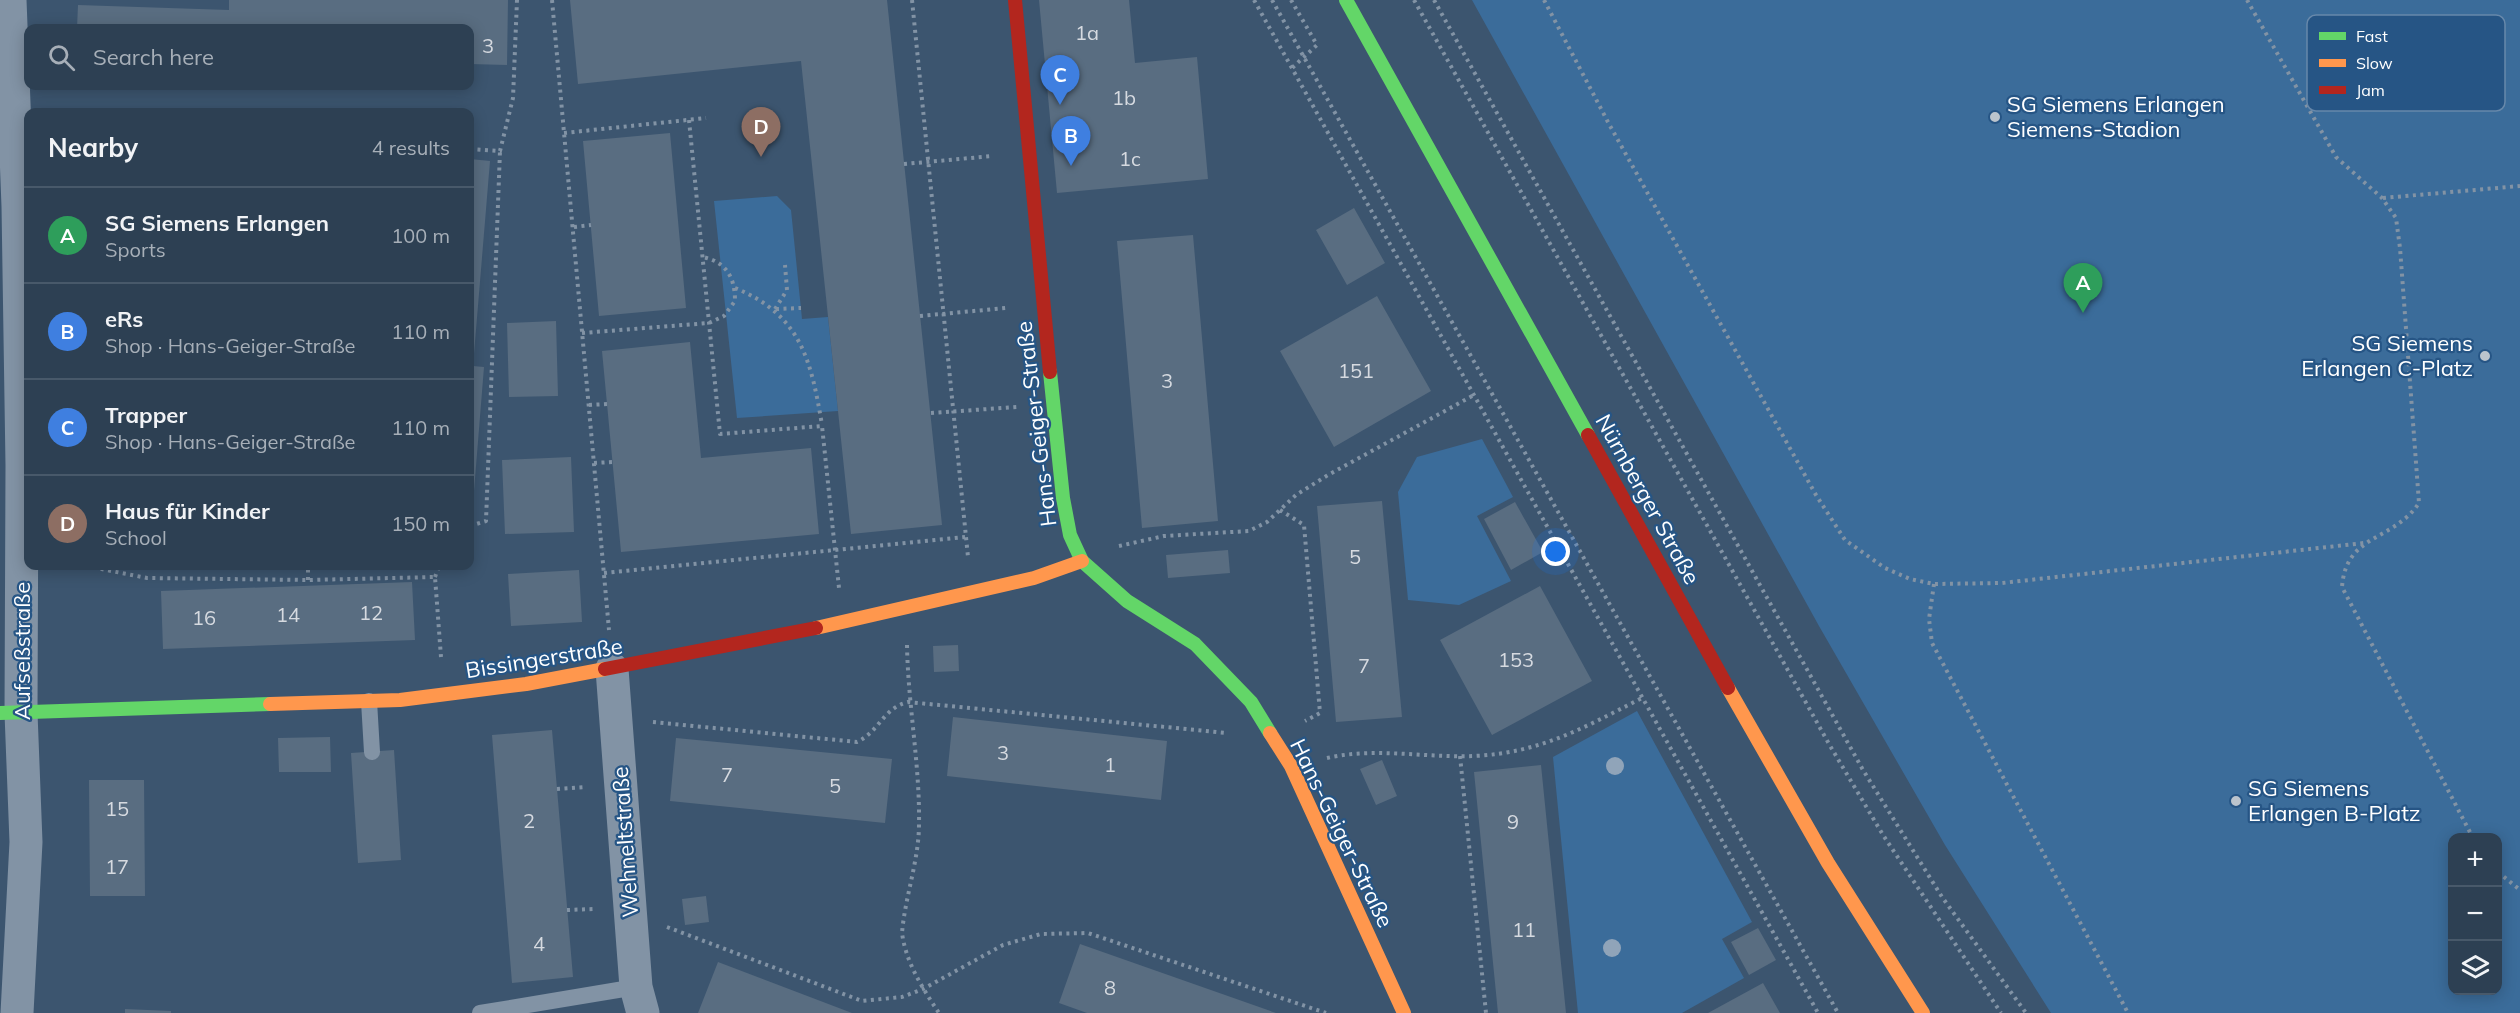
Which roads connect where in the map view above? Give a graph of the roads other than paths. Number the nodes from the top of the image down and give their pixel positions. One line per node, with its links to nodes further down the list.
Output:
1 (10, 0): 7 (street, Aufseßstraße)
2 (1015, 0): 4 (street, Hans-Geiger-Straße)
3 (1346, 0): 13 (street, Nürnberger Straße)
4 (1082, 561): 5 (street, Bissingerstraße); 12 (street, Hans-Geiger-Straße)
5 (612, 669): 6 (street, Bissingerstraße); 9 (street, Wehneltstraße)
6 (369, 701): 7 (street, Bissingerstraße); 8 (lane)
7 (11, 713): 10 (street, Aufseßstraße)
8 (372, 752)
9 (639, 1000): 11 (lane)
10 (17, 1013)
11 (480, 1013)
12 (1404, 1013)
13 (1923, 1013)

